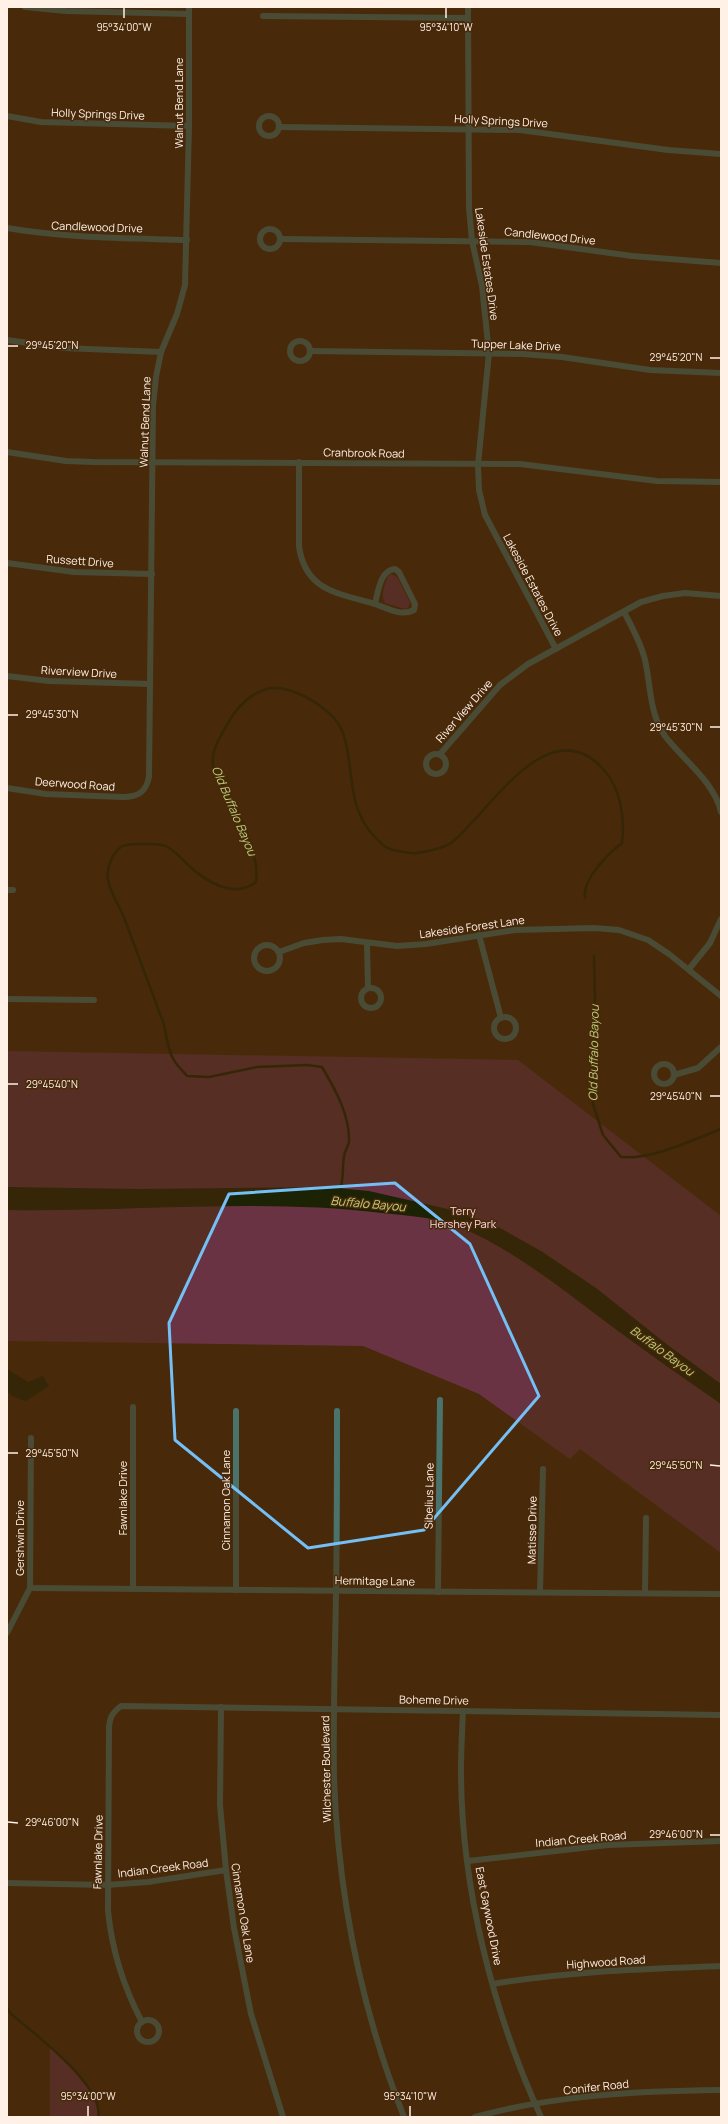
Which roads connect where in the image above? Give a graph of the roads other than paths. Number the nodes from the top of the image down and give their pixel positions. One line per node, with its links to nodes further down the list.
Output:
1 (24, 7): 4 (street)
2 (189, 7): 4 (street, Walnut Bend Lane)
3 (468, 7): 6 (street, Lakeside Estates Drive)
4 (189, 14): 8 (street, Walnut Bend Lane)
5 (263, 16): 6 (street)
6 (468, 18): 10 (street, Lakeside Estates Drive)
7 (7, 116): 8 (street, Holly Springs Drive)
8 (189, 126): 14 (street, Walnut Bend Lane)
9 (279, 127): 10 (street, Holly Springs Drive)
10 (467, 129): 11 (street, Holly Springs Drive); 15 (street, Lakeside Estates Drive)
11 (721, 154)
12 (7, 228): 14 (street, Candlewood Drive)
13 (280, 239): 15 (street, Candlewood Drive)
14 (187, 240): 18 (street, Walnut Bend Lane)
15 (472, 240): 16 (street, Candlewood Drive); 20 (street, Lakeside Estates Drive)
16 (721, 263)
17 (7, 340): 18 (street)
18 (161, 352): 23 (street, Walnut Bend Lane)
19 (310, 352): 20 (street, Tupper Lake Drive)
20 (488, 353): 21 (street, Tupper Lake Drive); 25 (street, Lakeside Estates Drive)
21 (721, 373)
22 (7, 452): 23 (street, Cranbrook Road)
23 (152, 462): 24 (street, Cranbrook Road); 28 (street, Walnut Bend Lane)
24 (299, 462): 25 (street, Cranbrook Road); 30 (street)
25 (478, 465): 26 (street, Cranbrook Road); 32 (street, Lakeside Estates Drive)
26 (721, 482)
27 (7, 563): 28 (street, Russett Drive)
28 (152, 574): 34 (street, Walnut Bend Lane)
29 (721, 596): 31 (street, River View Drive)
30 (375, 604): 30 (street)
31 (624, 612): 32 (street, River View Drive); 38 (street)
32 (556, 649): 35 (street, River View Drive)
33 (7, 676): 34 (street, Riverview Drive)
34 (150, 684): 37 (street, Walnut Bend Lane)
35 (440, 754)
36 (7, 788): 37 (street, Deerwood Road)
37 (142, 792)
38 (721, 812)
39 (721, 919): 43 (street)
40 (479, 935): 41 (street, Lakeside Forest Lane); 43 (street, Lakeside Forest Lane); 48 (street)
41 (367, 944): 42 (street, Lakeside Forest Lane); 44 (street)
42 (279, 952): 42 (street)
43 (688, 969): 45 (street, Lakeside Forest Lane)
44 (368, 988)
45 (721, 996)
46 (7, 999): 47 (street)
47 (94, 1000)
48 (501, 1018)
49 (721, 1047): 50 (street)
50 (674, 1075)
51 (440, 1400): 62 (street, Sibelius Lane)
52 (133, 1407): 59 (street, Fawnlake Drive)
53 (236, 1411): 60 (street, Cinnamon Oak Lane)
54 (337, 1411): 61 (street, Wilchester Boulevard)
55 (31, 1438): 58 (street, Gershwin Drive)
56 (543, 1469): 63 (street, Matisse Drive)
57 (646, 1518): 64 (street)
58 (30, 1588): 59 (street, Hermitage Lane); 66 (street, Gershwin Drive)
59 (132, 1589): 60 (street, Hermitage Lane)
60 (236, 1590): 61 (street, Hermitage Lane)
61 (336, 1591): 62 (street, Hermitage Lane); 69 (street, Wilchester Boulevard)
62 (438, 1592): 63 (street, Hermitage Lane)
63 (540, 1592): 64 (street, Hermitage Lane)
64 (645, 1593): 65 (street, Hermitage Lane)
65 (721, 1594)
66 (7, 1633)
67 (146, 1706): 68 (street, Boheme Drive); 76 (street, Fawnlake Drive)
68 (221, 1707): 69 (street, Boheme Drive); 74 (street, Cinnamon Oak Lane)
69 (334, 1709): 70 (street, Boheme Drive); 83 (street, Wilchester Boulevard)
70 (463, 1711): 71 (street, Boheme Drive); 73 (street, East Gaywood Drive)
71 (721, 1715)
72 (721, 1841): 73 (street, Indian Creek Road)
73 (468, 1861): 78 (street, East Gaywood Drive)
74 (226, 1870): 76 (street, Indian Creek Road); 82 (street, Cinnamon Oak Lane)
75 (7, 1883): 76 (street, Indian Creek Road)
76 (107, 1885): 79 (street, Fawnlake Drive)
77 (721, 1966): 78 (street, Highwood Road)
78 (494, 1984): 81 (street, East Gaywood Drive)
79 (142, 2022)
80 (721, 2090): 81 (street, Conifer Road)
81 (535, 2103): 84 (street, Conifer Road); 85 (street, East Gaywood Drive)
82 (283, 2117)
83 (404, 2117)
84 (475, 2117)
85 (541, 2117)

